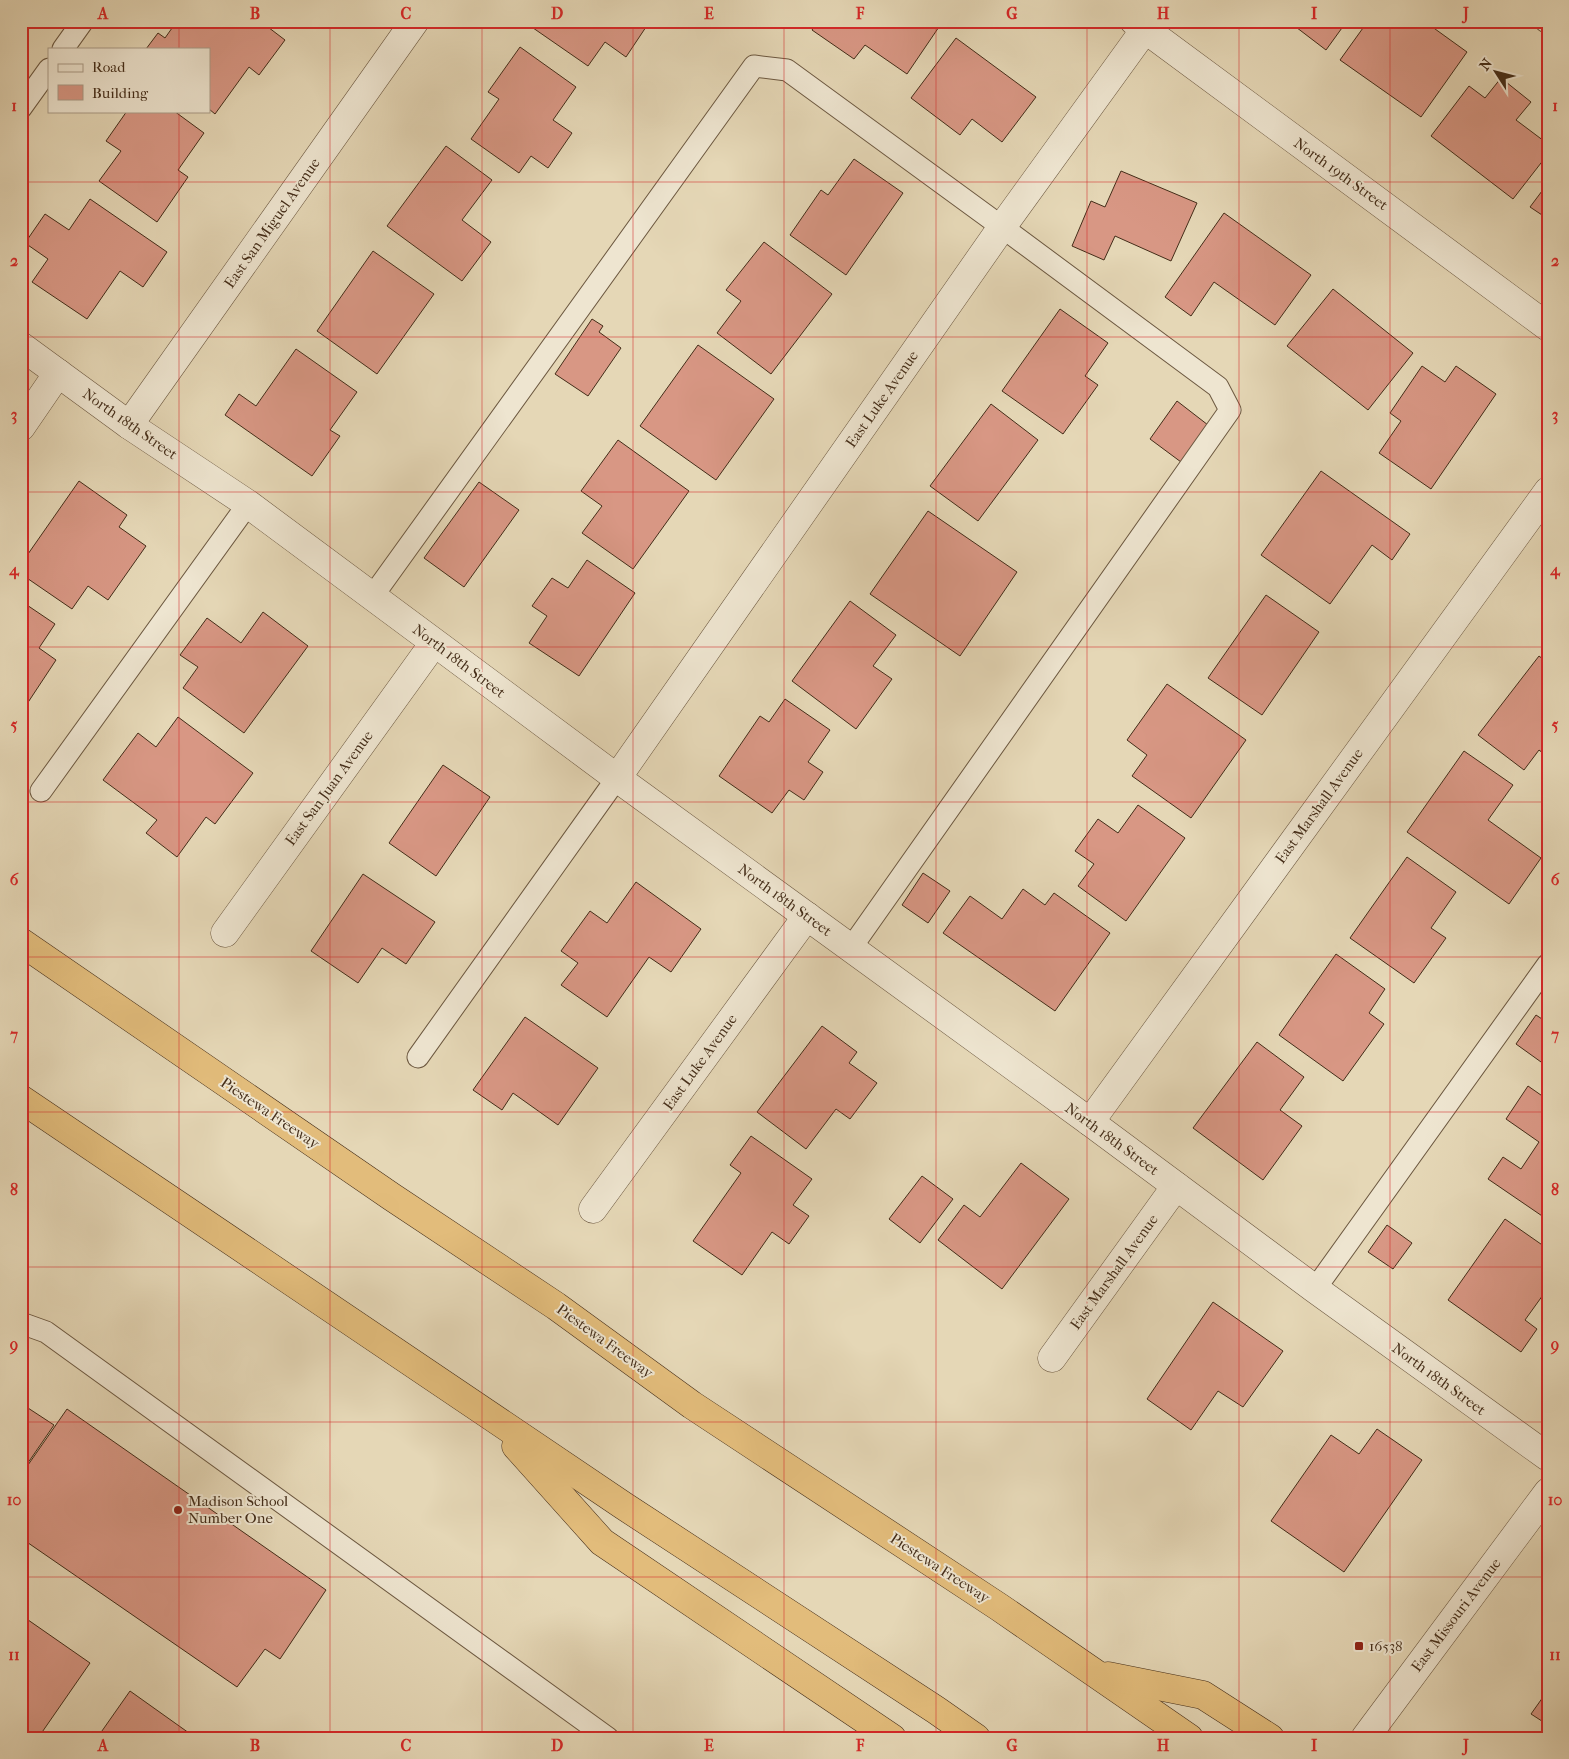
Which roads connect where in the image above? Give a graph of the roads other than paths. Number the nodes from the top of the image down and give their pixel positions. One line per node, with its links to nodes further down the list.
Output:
1 (83, 21): 4 (lane)
2 (414, 21): 11 (street, East San Miguel Avenue)
3 (1143, 24): 7 (street, East Luke Avenue); 8 (street, North 19th Street)
4 (64, 48)
5 (48, 70): 6 (lane)
6 (21, 108)
7 (1002, 227): 15 (lane); 17 (street, East Luke Avenue); 22 (lane)
8 (1548, 327)
9 (21, 346): 10 (street, North 18th Street)
10 (58, 374): 11 (street, North 18th Street); 12 (street)
11 (129, 425): 14 (street, North 18th Street)
12 (21, 427)
13 (1548, 491): 26 (street, East Marshall Avenue)
14 (248, 504): 15 (street, North 18th Street); 18 (lane)
15 (372, 597): 16 (street, North 18th Street)
16 (434, 643): 17 (street, North 18th Street); 20 (street, East San Juan Avenue)
17 (616, 778): 19 (street, North 18th Street); 24 (lane)
18 (41, 791)
19 (807, 916): 22 (street, North 18th Street); 28 (street, East Luke Avenue)
20 (225, 933)
21 (21, 942): 35 (highway, Piestewa Freeway)
22 (851, 948): 26 (street, North 18th Street)
23 (1548, 964): 29 (lane)
24 (418, 1058)
25 (21, 1099): 32 (highway)
26 (1090, 1122): 27 (street, North 18th Street)
27 (1176, 1186): 29 (street, North 18th Street); 31 (street, East Marshall Avenue)
28 (593, 1209)
29 (1315, 1289): 33 (street, North 18th Street)
30 (21, 1323): 36 (lane)
31 (1052, 1358)
32 (489, 1415): 37 (highway); 38 (highway)
33 (1548, 1457)
34 (1548, 1492): 41 (street, East Missouri Avenue)
35 (1096, 1674): 39 (highway, Piestewa Freeway); 40 (highway)
36 (608, 1738)
37 (892, 1738)
38 (976, 1738)
39 (1189, 1738)
40 (1270, 1738)
41 (1365, 1738)

